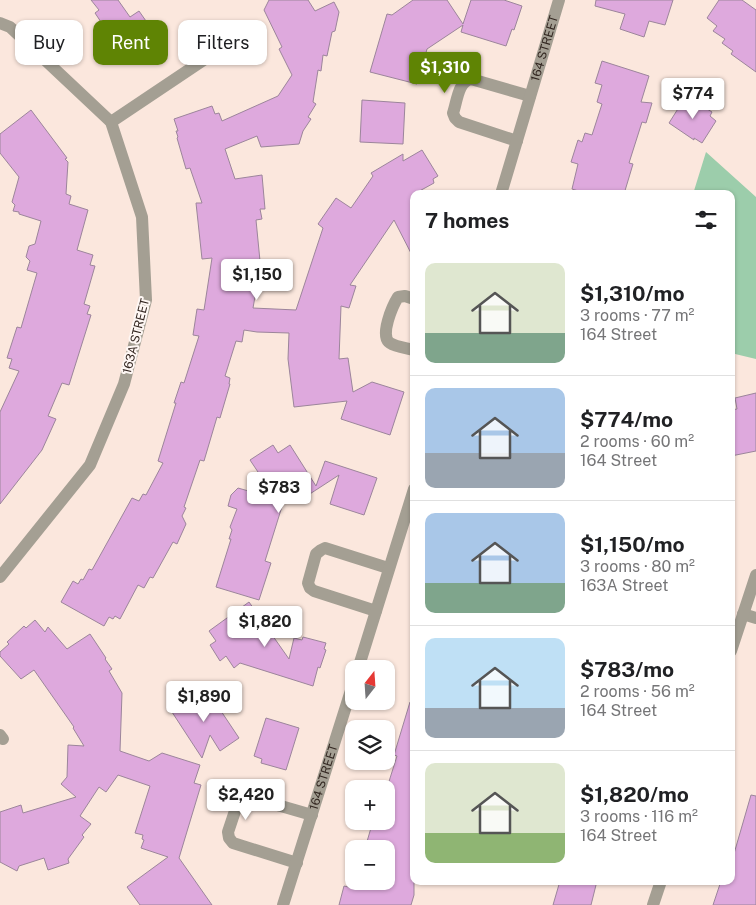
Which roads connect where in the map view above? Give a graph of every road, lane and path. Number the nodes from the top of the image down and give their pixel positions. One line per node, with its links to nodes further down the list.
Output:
1 (559, 0): 4 (street, 164 STREET)
2 (0, 23): 5 (street)
3 (196, 65): 5 (street)
4 (530, 96): 6 (street, 164 STREET); 6 (street, 164 STREET)
5 (111, 122): 13 (street, 163A STREET)
6 (517, 141): 7 (street, 164 STREET)
7 (502, 190)
8 (410, 298): 9 (street)
9 (410, 349)
10 (410, 500): 11 (street)
11 (388, 568): 14 (street); 14 (street)
12 (756, 575): 15 (street)
13 (0, 577)
14 (376, 612): 18 (street)
15 (742, 614): 16 (street); 17 (street)
16 (756, 618)
17 (735, 638)
18 (361, 660)
19 (345, 710): 20 (street, 164 STREET)
20 (312, 815): 21 (street, 164 STREET); 21 (street, 164 STREET)
21 (297, 863): 23 (street, 164 STREET)
22 (660, 885): 24 (street)
23 (283, 905)
24 (654, 905)

